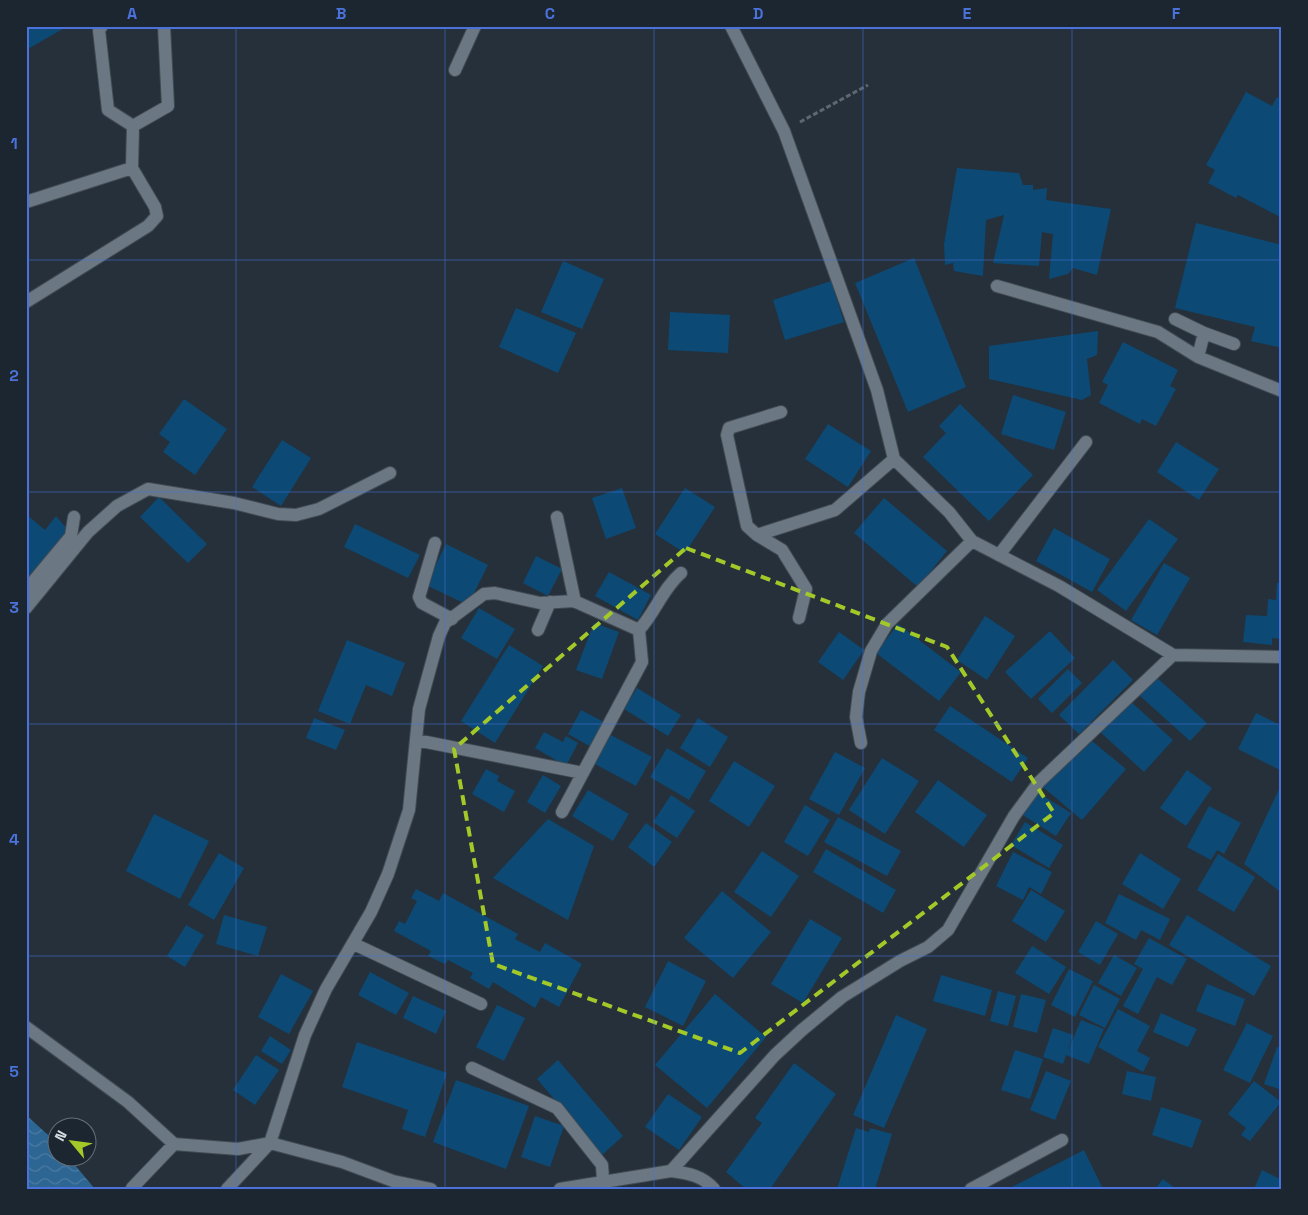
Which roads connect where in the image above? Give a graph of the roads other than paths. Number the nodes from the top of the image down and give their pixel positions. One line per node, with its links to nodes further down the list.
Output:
1 (102, 26): 6 (street)
2 (164, 26): 6 (street)
3 (475, 26): 5 (street)
4 (731, 26): 18 (street)
5 (455, 70)
6 (133, 126): 7 (street)
7 (132, 168): 8 (street); 10 (street)
8 (26, 202)
9 (997, 286): 14 (street)
10 (26, 302)
11 (1175, 319): 12 (street)
12 (1204, 333): 13 (street); 14 (street)
13 (1234, 344)
14 (1198, 357): 15 (street)
15 (1282, 391)
16 (781, 412): 22 (street)
17 (1086, 442): 25 (street)
18 (894, 459): 22 (street); 23 (street)
19 (390, 474): 30 (street)
20 (74, 517): 27 (street)
21 (556, 517): 29 (street)
22 (757, 535): 31 (street)
23 (972, 541): 25 (street); 38 (street)
24 (435, 543): 32 (street)
25 (999, 555): 35 (street)
26 (681, 573): 34 (street)
27 (26, 590)
28 (550, 602): 29 (street); 32 (street); 33 (street)
29 (575, 602): 34 (street)
30 (26, 608)
31 (799, 618)
32 (452, 619): 37 (street)
33 (538, 630)
34 (638, 630): 39 (street)
35 (1172, 654): 36 (street); 48 (street)
36 (1282, 658)
37 (416, 740): 39 (street); 41 (street)
38 (861, 743)
39 (583, 773): 40 (street)
40 (562, 812)
41 (354, 944): 42 (street); 46 (street)
42 (481, 1004)
43 (26, 1027): 47 (street)
44 (472, 1068): 49 (street)
45 (1062, 1140): 55 (street)
46 (270, 1143): 47 (street); 51 (street); 52 (street)
47 (174, 1144): 50 (street)
48 (672, 1171): 49 (street); 54 (street)
49 (604, 1180): 53 (street)
50 (132, 1188)
51 (227, 1189)
52 (431, 1189)
53 (560, 1189)
54 (714, 1189)
55 (971, 1189)

